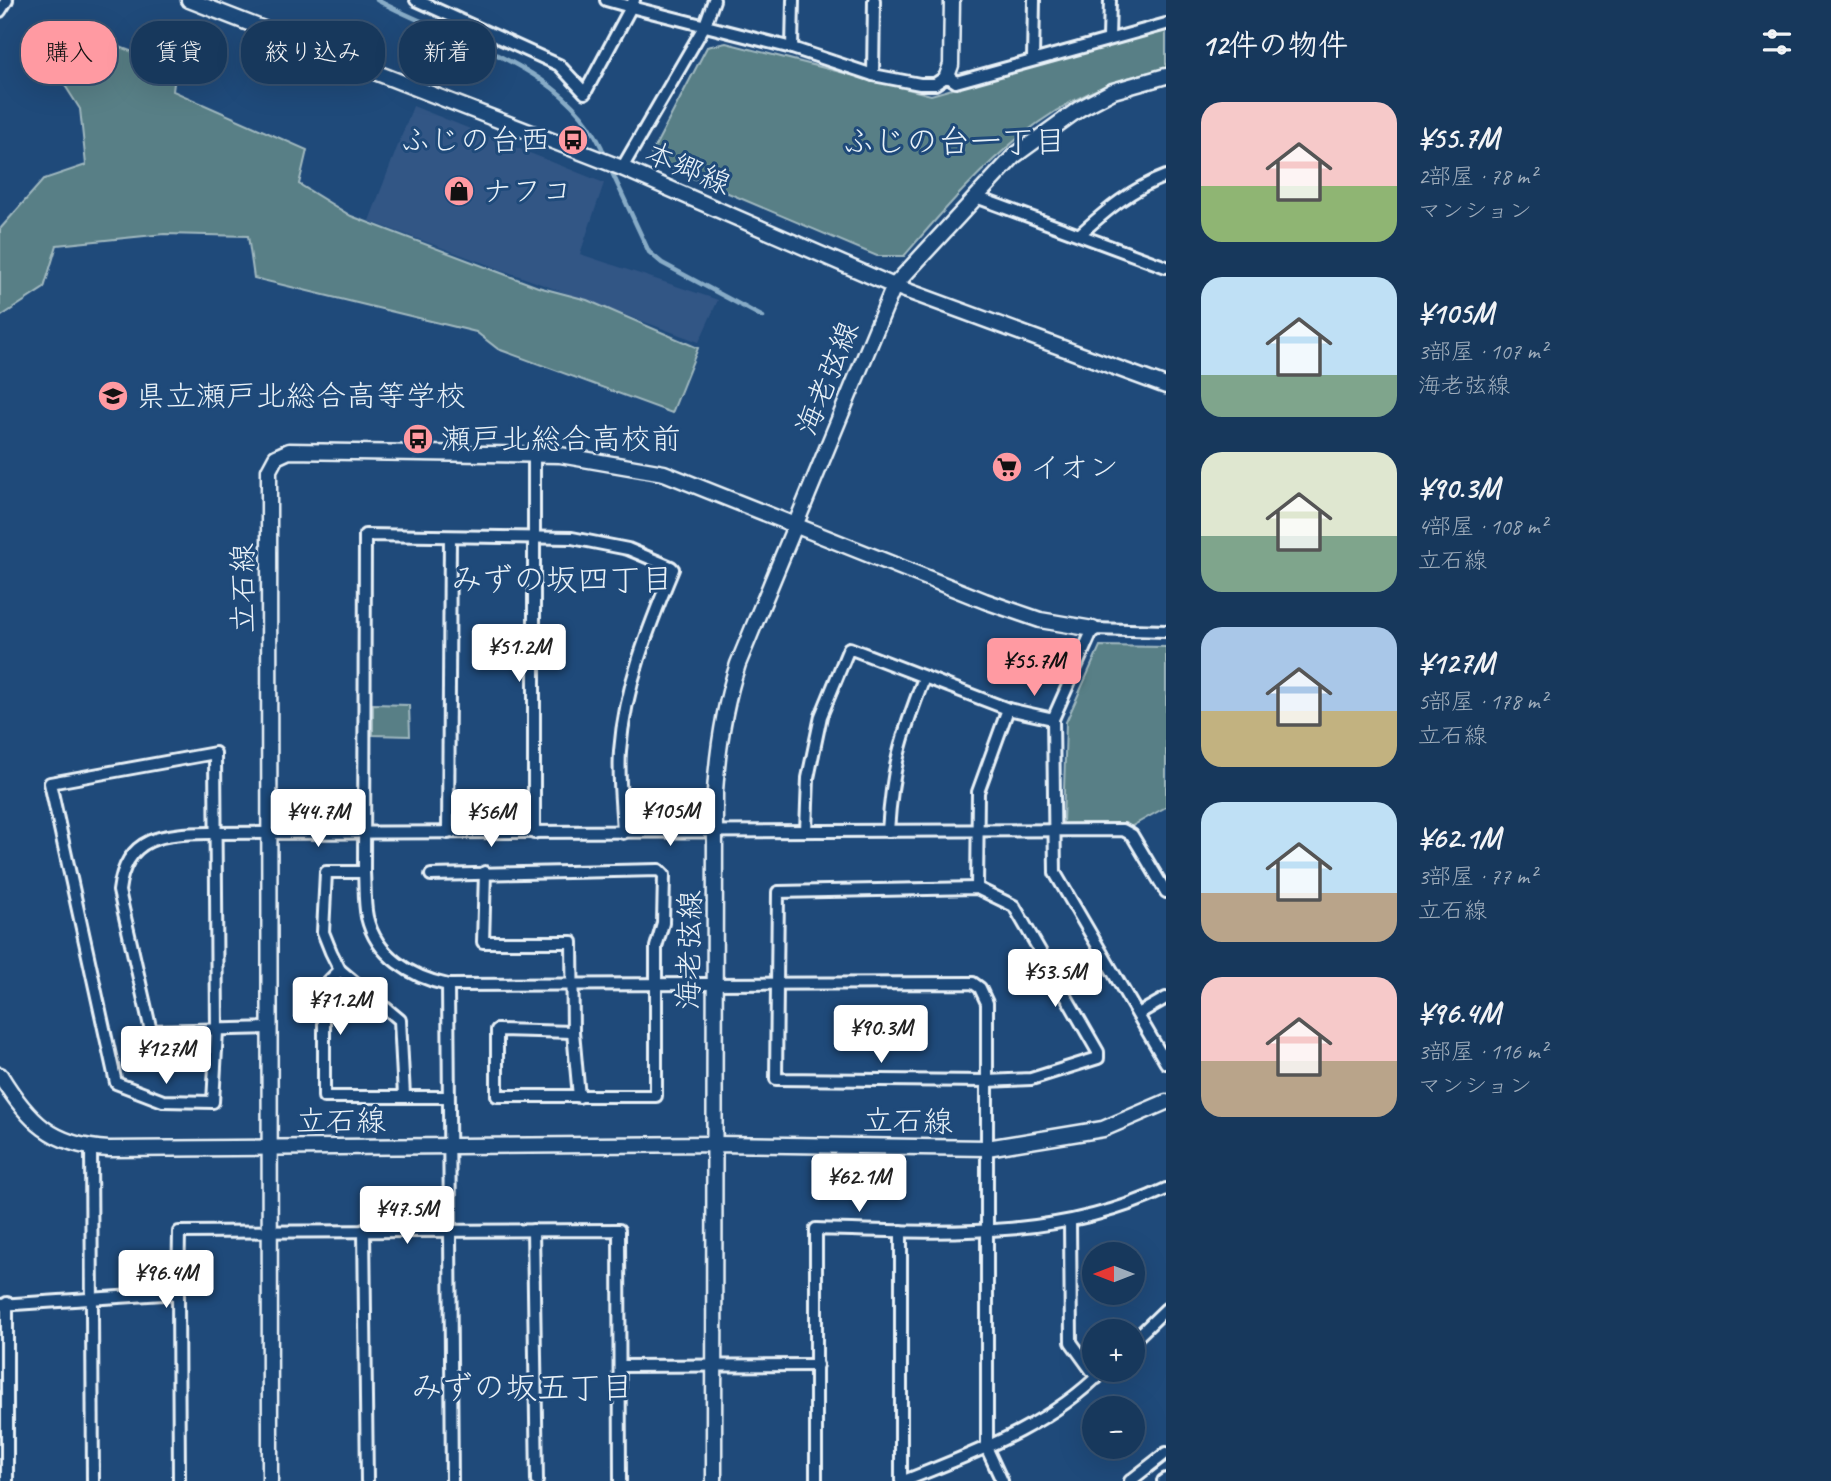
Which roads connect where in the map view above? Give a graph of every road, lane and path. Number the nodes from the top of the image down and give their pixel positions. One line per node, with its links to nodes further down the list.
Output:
1 (7, 0): 12 (street)
2 (189, 0): 21 (street, 本郷線)
3 (416, 0): 11 (street)
4 (606, 0): 11 (street)
5 (714, 0): 14 (street)
6 (793, 0): 16 (street)
7 (874, 0): 18 (street)
8 (952, 0): 19 (street)
9 (1034, 0): 17 (street)
10 (1110, 0): 15 (street)
11 (632, 4): 14 (street)
12 (0, 11)
13 (1166, 24): 15 (street)
14 (705, 25): 16 (street); 21 (street)
15 (1109, 38): 17 (street)
16 (792, 48): 18 (street)
17 (1033, 60): 19 (street)
18 (873, 75): 19 (street)
19 (947, 76)
20 (1166, 76): 23 (street)
21 (619, 167): 26 (street, 本郷線)
22 (1166, 176): 24 (street)
23 (976, 197): 24 (street); 26 (street)
24 (1080, 234): 25 (street)
25 (1166, 267)
26 (894, 286): 27 (street, 本郷線); 29 (street, 海老弦線)
27 (1166, 387)
28 (534, 454): 29 (street, 立石線); 30 (street); 43 (street, 立石線)
29 (794, 527): 32 (street, 立石線); 41 (street, 海老弦線)
30 (535, 536): 31 (street); 40 (street); 46 (street)
31 (450, 537): 44 (street); 45 (street)
32 (1093, 629): 33 (street); 36 (street)
33 (1166, 631)
34 (924, 678): 35 (street); 37 (street); 38 (street)
35 (1008, 709): 36 (street); 42 (street)
36 (1053, 719): 39 (street)
37 (806, 831): 38 (street); 41 (street)
38 (888, 831): 42 (street)
39 (1055, 831): 42 (street); 52 (street); 62 (street)
40 (623, 832): 41 (street); 46 (street)
41 (717, 832): 56 (street, 海老弦線)
42 (977, 832): 51 (street)
43 (270, 833): 44 (street); 47 (street); 63 (street, 立石線)
44 (366, 833): 45 (street); 48 (street)
45 (448, 833): 46 (street)
46 (534, 833)
47 (214, 834): 64 (street); 64 (street); 64 (street)
48 (363, 872): 55 (street); 58 (street)
49 (485, 872): 50 (street); 54 (street); 60 (street)
50 (431, 875)
51 (977, 888): 57 (street); 68 (street)
52 (1166, 892)
53 (570, 929): 54 (street)
54 (567, 942): 59 (street)
55 (340, 970): 69 (street); 69 (street)
56 (714, 983): 57 (street); 60 (street); 73 (street, 海老弦線)
57 (777, 984): 68 (street); 68 (street)
58 (448, 985): 59 (street); 70 (street)
59 (573, 985): 60 (street); 65 (street)
60 (657, 985): 71 (street)
61 (1166, 998): 62 (street)
62 (1138, 1014): 66 (street)
63 (270, 1028): 64 (street); 76 (street, 立石線)
64 (217, 1031)
65 (573, 1032): 71 (street); 71 (street)
66 (1166, 1063)
67 (0, 1074): 75 (street)
68 (987, 1081): 77 (street)
69 (404, 1096): 70 (street)
70 (448, 1097): 74 (street)
71 (579, 1097)
72 (1166, 1102): 77 (street, 立石線)
73 (714, 1144): 74 (street, 立石線); 77 (street, 立石線); 94 (street, 海老弦線)
74 (447, 1147): 76 (street, 立石線); 81 (street)
75 (90, 1148): 76 (street); 87 (street)
76 (271, 1148): 85 (street)
77 (987, 1148): 83 (street)
78 (1166, 1189): 79 (street)
79 (1070, 1222): 83 (street); 91 (street)
80 (364, 1230): 81 (street); 85 (street); 102 (street)
81 (449, 1230): 82 (street); 103 (street)
82 (533, 1230): 93 (street); 104 (street)
83 (988, 1230): 84 (street); 96 (street)
84 (901, 1231): 92 (street); 108 (street)
85 (271, 1233): 86 (street); 101 (street)
86 (178, 1293): 87 (street); 100 (street)
87 (92, 1298): 88 (street); 99 (street)
88 (4, 1304): 98 (street)
89 (1166, 1309): 90 (street)
90 (1145, 1329)
91 (1082, 1354)
92 (817, 1365): 94 (street); 107 (street)
93 (620, 1366): 94 (street); 105 (street)
94 (714, 1366): 106 (street, 海老弦線)
95 (1090, 1382): 96 (street)
96 (987, 1449): 108 (street); 109 (street)
97 (1166, 1453): 110 (street)
98 (7, 1481)
99 (93, 1481)
100 (179, 1481)
101 (270, 1481)
102 (367, 1481)
103 (452, 1481)
104 (537, 1481)
105 (620, 1481)
106 (714, 1481)
107 (816, 1481)
108 (902, 1481)
109 (1002, 1481)
110 (1130, 1481)

